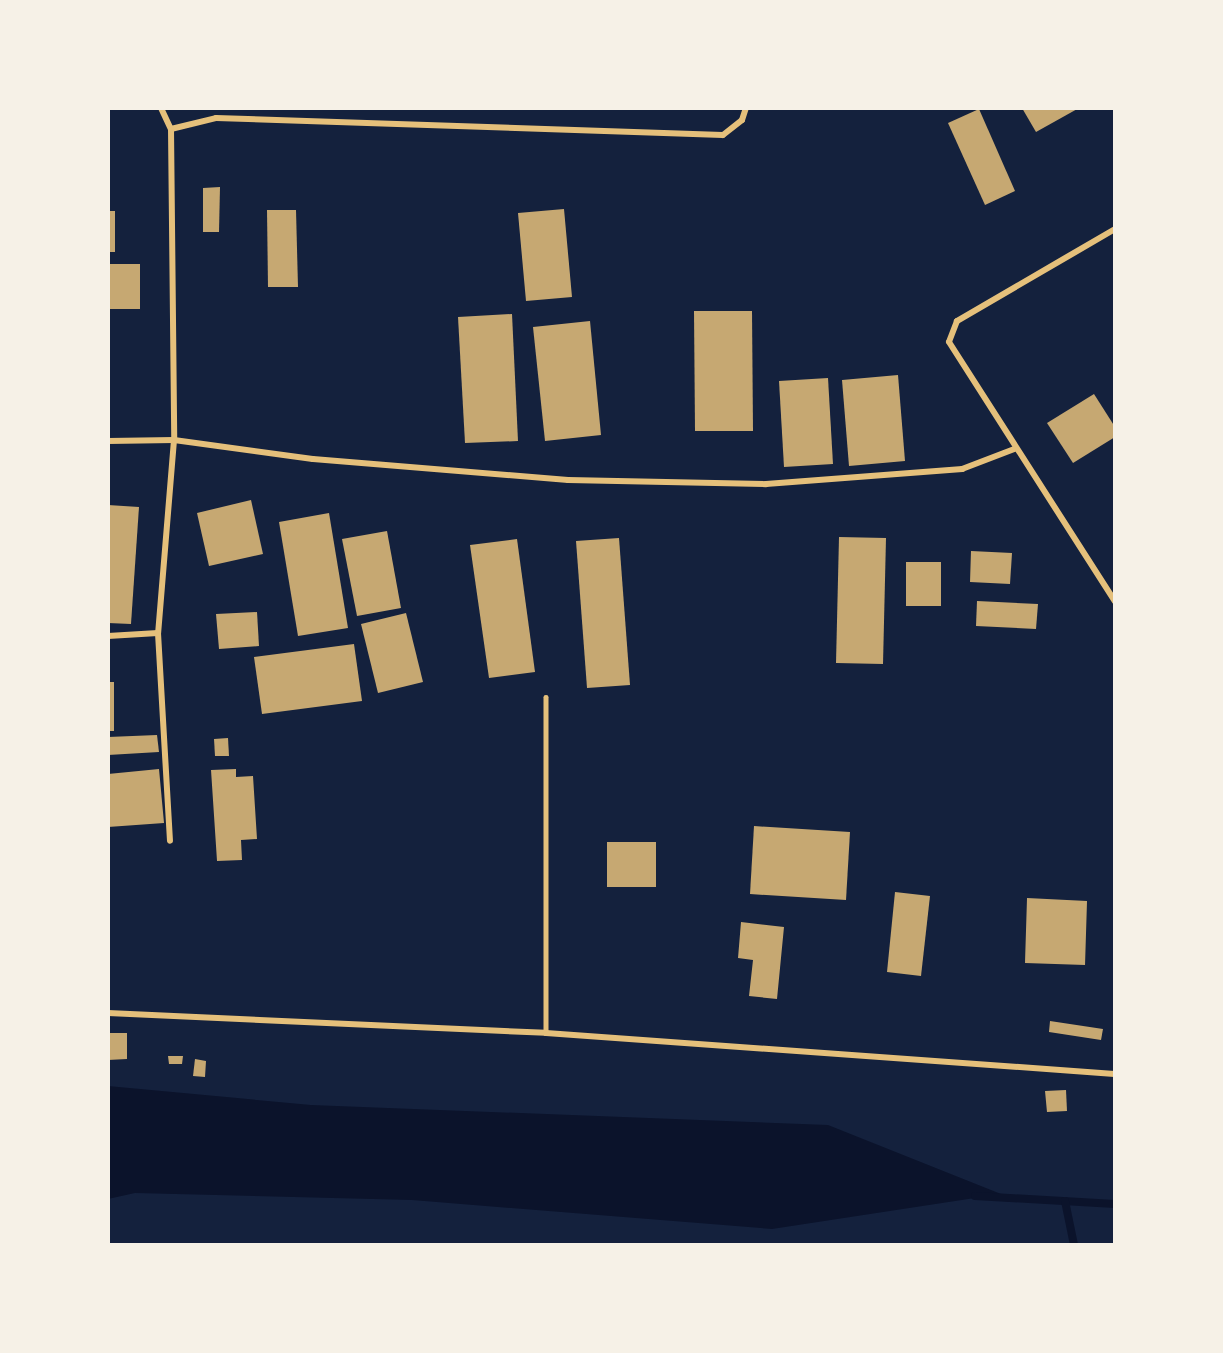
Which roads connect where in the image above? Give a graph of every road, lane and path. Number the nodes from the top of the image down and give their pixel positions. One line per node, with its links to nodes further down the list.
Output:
1 (161, 108): 3 (street)
2 (746, 108): 3 (street)
3 (171, 129): 5 (street)
4 (1115, 229): 7 (street)
5 (174, 440): 6 (street); 7 (street); 9 (street)
6 (108, 441)
7 (1011, 450): 8 (street)
8 (1115, 602)
9 (158, 633): 10 (street); 12 (street)
10 (108, 636)
11 (546, 697): 14 (lane)
12 (170, 842)
13 (108, 1013): 14 (street)
14 (546, 1032): 15 (street)
15 (1115, 1074)

